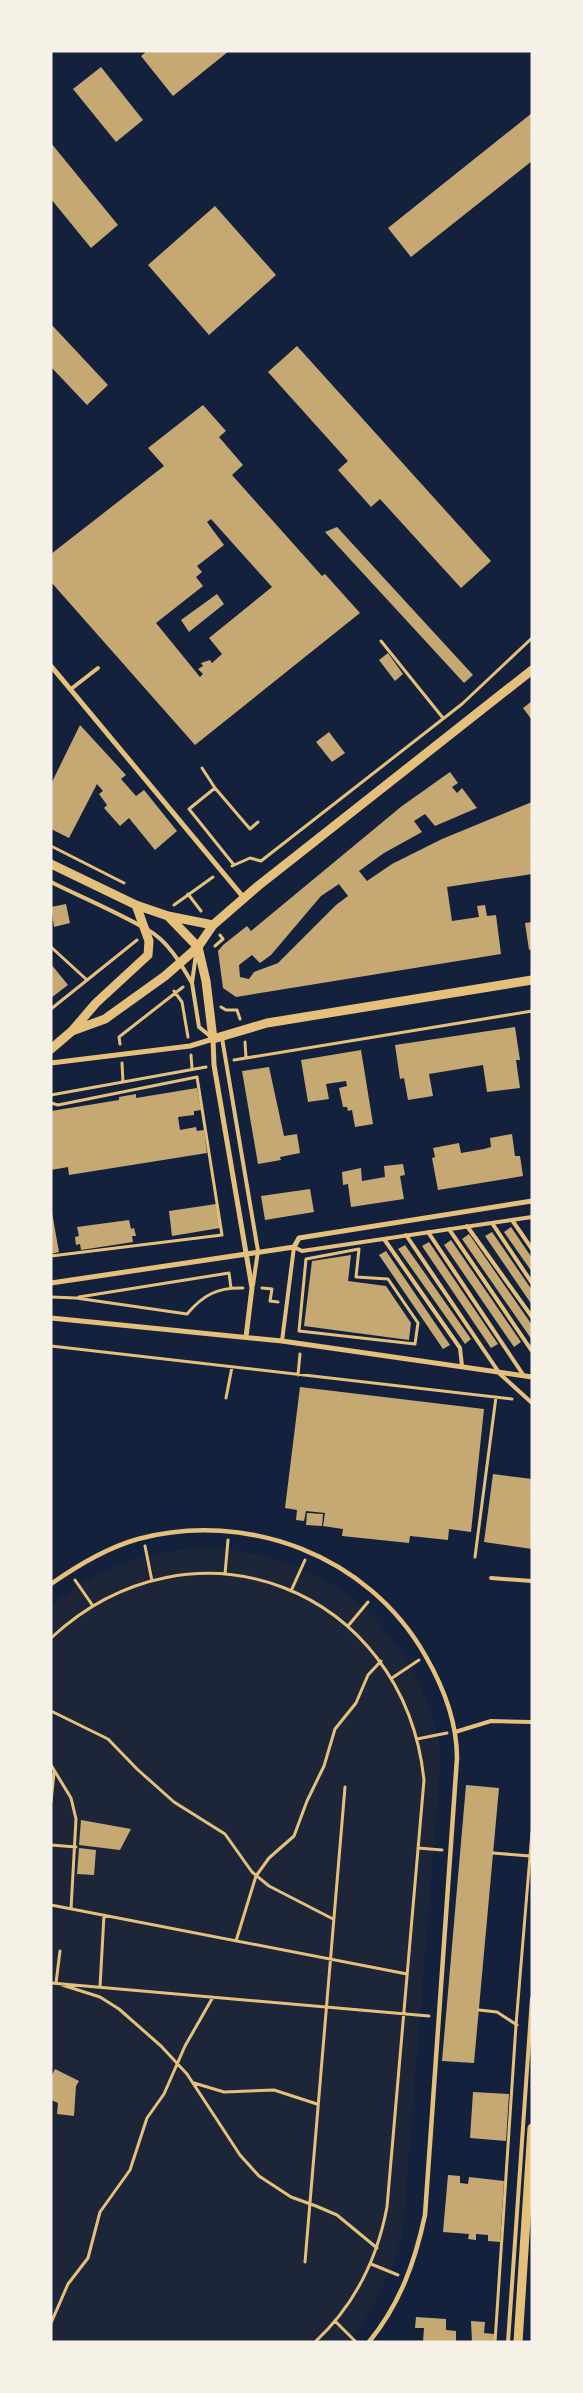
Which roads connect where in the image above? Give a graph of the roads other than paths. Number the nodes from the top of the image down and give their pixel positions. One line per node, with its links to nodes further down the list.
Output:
1 (51, 666): 4 (street)
2 (98, 668): 4 (lane)
3 (532, 670): 7 (street)
4 (71, 690): 7 (street)
5 (51, 864): 8 (street)
6 (51, 882): 11 (lane)
7 (244, 898): 10 (street)
8 (136, 905): 9 (street); 11 (street)
9 (165, 915): 10 (street); 12 (street)
10 (213, 925): 12 (street)
11 (145, 930): 13 (lane); 16 (street)
12 (198, 947): 13 (street); 15 (lane); 17 (street)
13 (180, 963): 15 (lane); 16 (street)
14 (532, 980): 17 (street)
15 (192, 983): 17 (lane)
16 (72, 1031): 18 (street)
17 (218, 1037): 19 (street); 31 (lane); 32 (street)
18 (51, 1048)
19 (51, 1063)
20 (532, 1201): 29 (street)
21 (532, 1218): 22 (lane)
22 (512, 1220): 23 (lane); 30 (lane)
23 (492, 1223): 24 (lane); 34 (lane)
24 (467, 1226): 25 (lane); 36 (lane)
25 (449, 1229): 26 (lane); 40 (lane)
26 (428, 1232): 27 (lane); 43 (lane)
27 (406, 1235): 28 (lane); 42 (lane)
28 (384, 1239): 29 (lane); 41 (lane)
29 (294, 1247): 31 (street); 39 (lane)
30 (532, 1249)
31 (258, 1251): 32 (street); 35 (lane)
32 (246, 1252): 33 (street); 35 (street)
33 (51, 1283)
34 (532, 1283)
35 (252, 1288): 38 (street)
36 (532, 1317)
37 (51, 1318): 38 (street)
38 (246, 1337): 39 (street)
39 (282, 1341): 41 (street)
40 (532, 1351)
41 (462, 1366): 42 (street)
42 (500, 1374): 43 (street); 45 (lane)
43 (524, 1376): 44 (street)
44 (532, 1377)
45 (532, 1403)
46 (491, 1578): 47 (lane)
47 (532, 1581)
48 (51, 1584): 50 (street)
49 (532, 1722): 50 (lane)
50 (455, 1732): 53 (street)
51 (532, 1998): 54 (lane)
52 (532, 2128): 55 (street)
53 (369, 2342)
54 (508, 2342)
55 (518, 2342)

